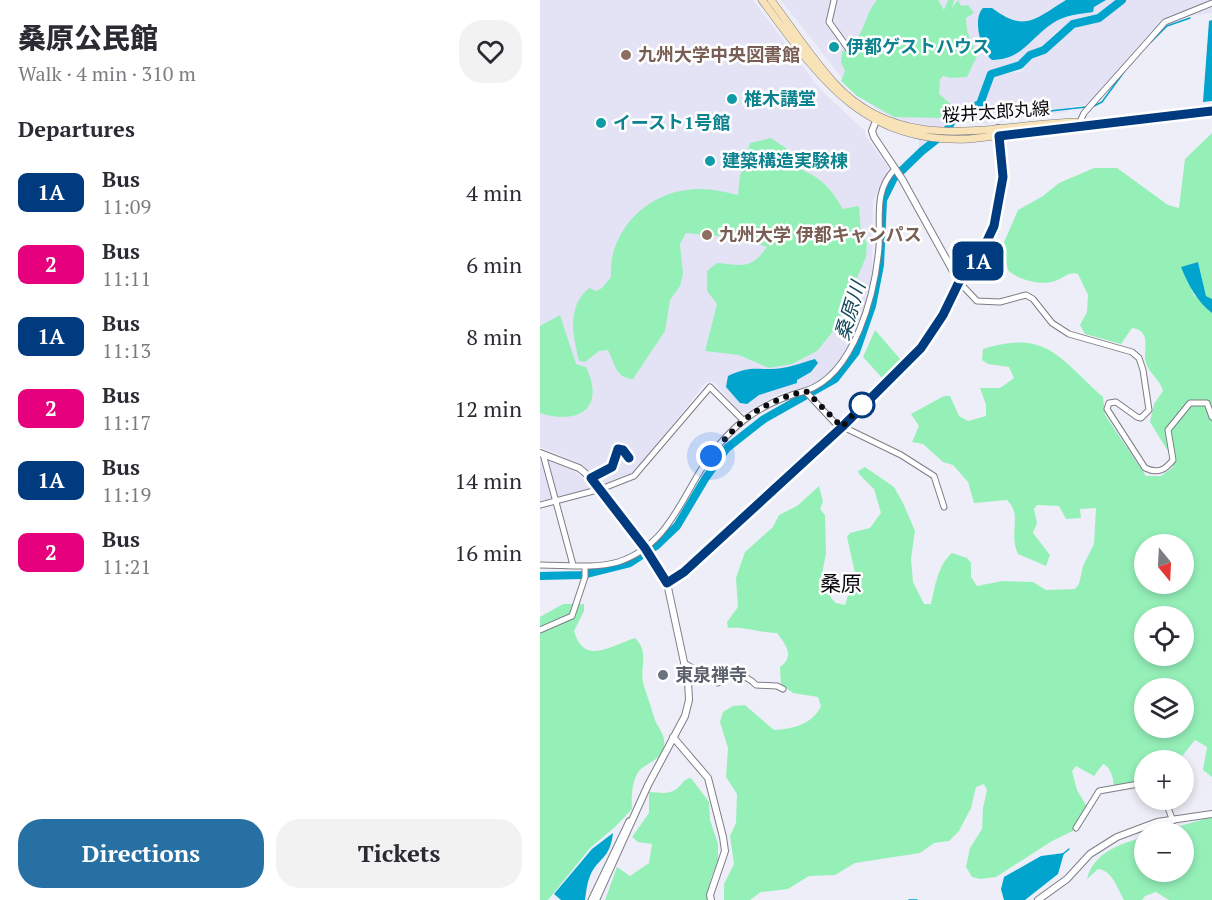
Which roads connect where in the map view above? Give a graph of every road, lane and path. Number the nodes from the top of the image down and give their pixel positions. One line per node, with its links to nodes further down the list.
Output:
1 (762, 0): 7 (main road, 桜井太郎丸線)
2 (771, 0): 10 (main road, 桜井太郎丸線)
3 (834, 0): 5 (street)
4 (1212, 3): 8 (street)
5 (850, 51)
6 (1212, 111): 8 (main road, 桜井太郎丸線)
7 (876, 121): 10 (main road, 桜井太郎丸線); 11 (street)
8 (1079, 124): 9 (main road, 桜井太郎丸線)
9 (998, 132): 10 (main road, 桜井太郎丸線); 12 (street)
10 (953, 136)
11 (896, 170): 12 (street); 13 (street)
12 (959, 282): 14 (street); 16 (street)
13 (806, 392): 15 (street); 16 (street)
14 (1212, 417)
15 (743, 420): 18 (street); 22 (street)
16 (842, 427): 21 (street); 26 (street)
17 (542, 454): 18 (street); 19 (street)
18 (602, 489): 19 (street); 22 (street)
19 (555, 502): 20 (street); 24 (street)
20 (540, 506)
21 (944, 507)
22 (645, 548): 25 (street); 26 (street)
23 (540, 565): 24 (street)
24 (573, 565): 25 (street)
25 (585, 567): 27 (street)
26 (667, 583): 28 (street)
27 (540, 630)
28 (684, 663): 29 (street); 30 (street)
29 (783, 689)
30 (673, 736): 32 (street); 39 (street)
31 (1134, 785): 36 (street)
32 (643, 796): 37 (street); 38 (street)
33 (1169, 810): 35 (street)
34 (1212, 814): 35 (street)
35 (1173, 821): 40 (street)
36 (1076, 828)
37 (591, 900)
38 (596, 900)
39 (711, 900)
40 (1038, 900)

